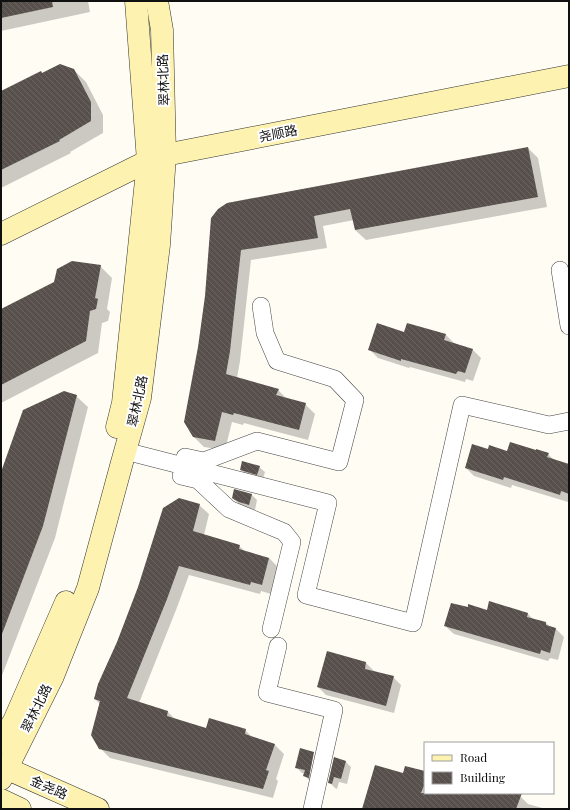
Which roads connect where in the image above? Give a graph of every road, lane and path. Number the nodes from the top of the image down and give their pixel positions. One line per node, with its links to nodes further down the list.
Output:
1 (136, 1): 4 (main road, 翠林北路)
2 (157, 1): 4 (main road, 翠林北路)
3 (569, 76): 4 (main road, 尧顺路)
4 (157, 158): 5 (main road, 尧顺路); 10 (main road, 翠林北路); 13 (main road, 翠林北路)
5 (1, 234)
6 (560, 270): 8 (street)
7 (261, 306): 10 (street)
8 (569, 326)
9 (569, 421): 10 (street)
10 (125, 451): 11 (street); 14 (main road, 翠林北路)
11 (271, 629)
12 (278, 646): 18 (street)
13 (1, 742)
14 (3, 771): 17 (main road, 金尧路)
15 (1, 800): 16 (main road)
16 (20, 809)
17 (98, 809)
18 (312, 809)

